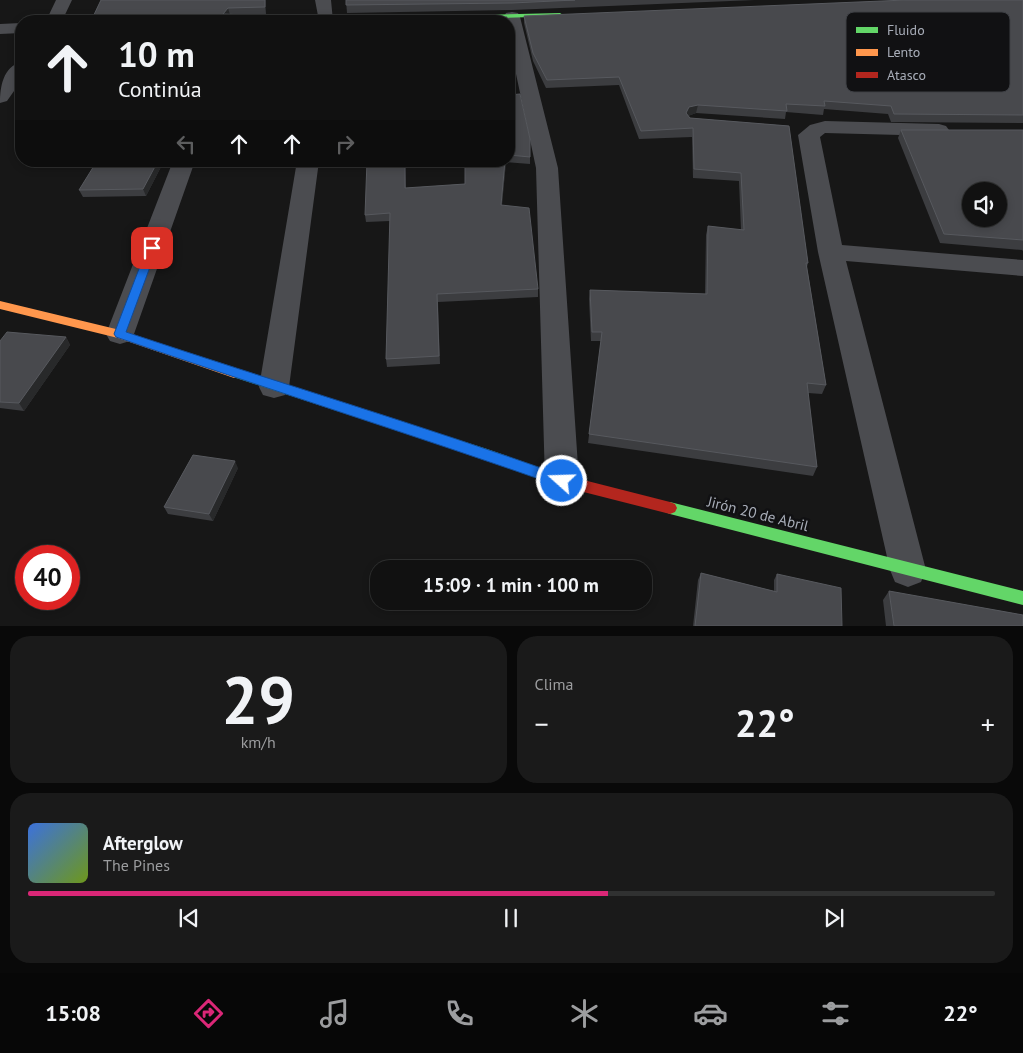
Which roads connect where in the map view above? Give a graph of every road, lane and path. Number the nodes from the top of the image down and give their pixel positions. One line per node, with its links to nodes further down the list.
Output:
1 (64, 0): 3 (street)
2 (324, 0): 4 (street)
3 (57, 15)
4 (326, 15)
5 (570, 15): 6 (street)
6 (515, 17)
7 (15, 28): 8 (street)
8 (0, 29)
9 (515, 30): 22 (street)
10 (15, 76): 11 (street)
11 (0, 97)
12 (789, 127): 13 (street)
13 (817, 129): 14 (street); 17 (street)
14 (955, 130)
15 (182, 167): 20 (street)
16 (307, 167): 21 (street)
17 (832, 252): 18 (street); 23 (street)
18 (1023, 268)
19 (0, 305): 20 (street, Jirón 20 de Abril)
20 (120, 334): 21 (street, Jirón 20 de Abril)
21 (274, 386): 22 (street, Jirón 20 de Abril)
22 (562, 481): 23 (street, Jirón 20 de Abril)
23 (908, 570): 24 (street, Jirón 20 de Abril)
24 (1023, 598)

